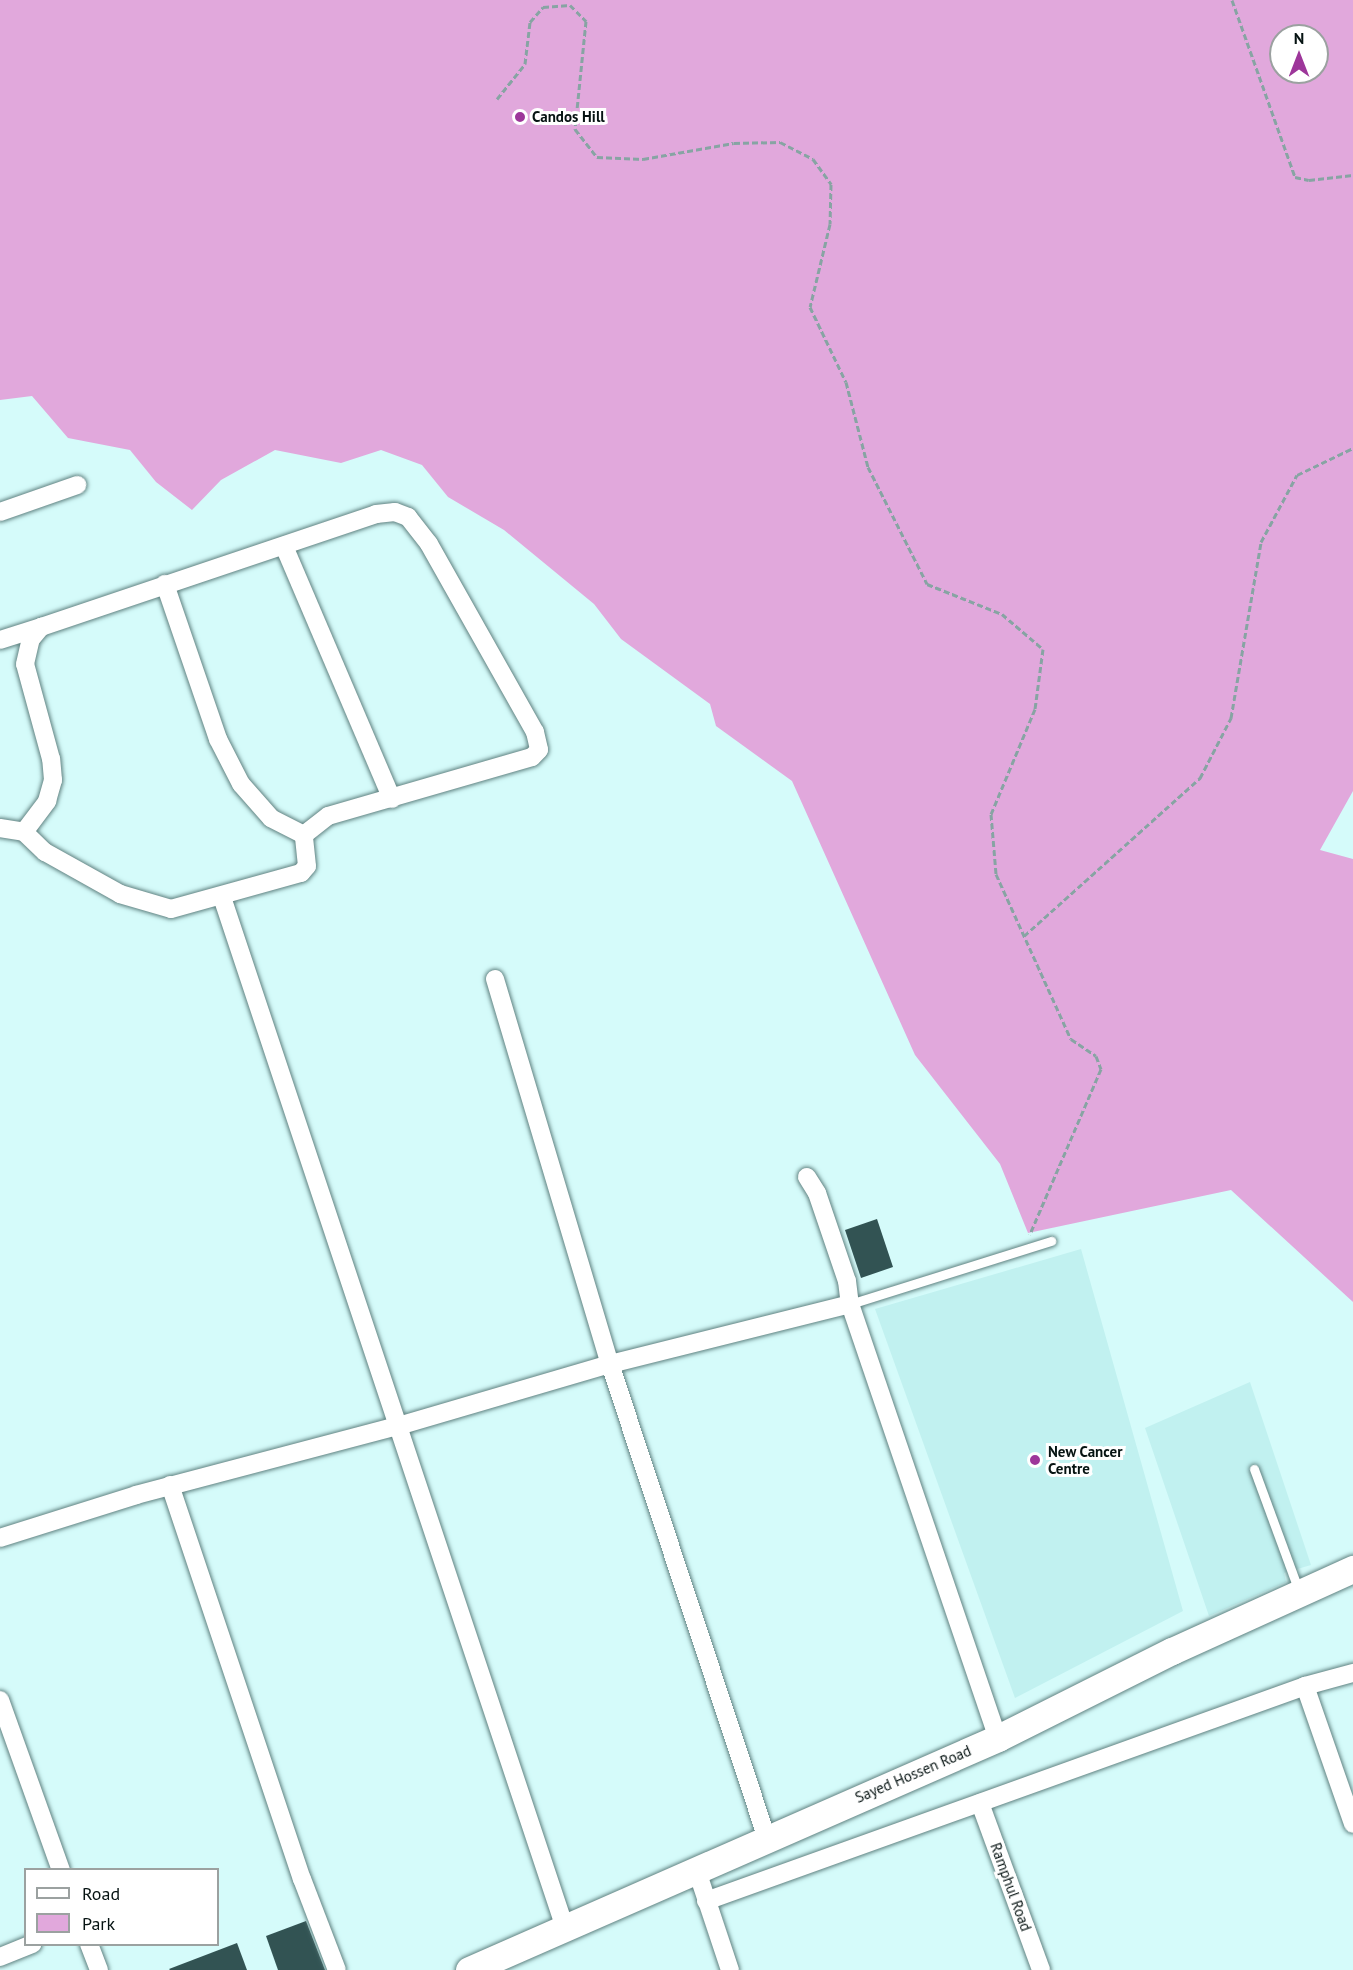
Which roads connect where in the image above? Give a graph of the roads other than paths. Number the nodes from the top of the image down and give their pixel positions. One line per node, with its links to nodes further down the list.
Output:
1 (77, 485): 2 (street)
2 (0, 512)
3 (284, 546): 4 (street); 7 (street); 7 (street)
4 (165, 584): 5 (street); 10 (street)
5 (41, 627): 6 (street); 9 (street)
6 (0, 640)
7 (392, 799): 10 (street)
8 (0, 828): 9 (street)
9 (24, 832): 11 (street)
10 (304, 835): 11 (street)
11 (222, 897): 17 (street)
12 (495, 979): 16 (street)
13 (807, 1177): 15 (street)
14 (1051, 1241): 15 (lane)
15 (850, 1304): 16 (street); 26 (street)
16 (610, 1364): 17 (street); 29 (street)
17 (398, 1426): 19 (street); 33 (street)
18 (1254, 1469): 22 (lane)
19 (170, 1485): 20 (street); 38 (street)
20 (0, 1538)
21 (1353, 1569): 22 (main road, Sayed Hossen Road)
22 (1300, 1593): 26 (main road, Sayed Hossen Road)
23 (1353, 1673): 24 (street)
24 (1305, 1686): 27 (street); 28 (street)
25 (0, 1700): 30 (street)
26 (998, 1738): 29 (main road, Sayed Hossen Road)
27 (980, 1803): 32 (street); 41 (street, Ramphul Road)
28 (1353, 1824)
29 (766, 1836): 31 (main road, Sayed Hossen Road)
30 (61, 1868)
31 (696, 1868): 32 (street); 33 (main road, Sayed Hossen Road)
32 (706, 1901): 40 (street)
33 (565, 1928): 39 (main road, Sayed Hossen Road)
34 (27, 1946): 36 (street)
35 (90, 1946): 37 (street)
36 (0, 1957)
37 (99, 1970)
38 (337, 1970)
39 (469, 1970)
40 (730, 1970)
41 (1041, 1970)

